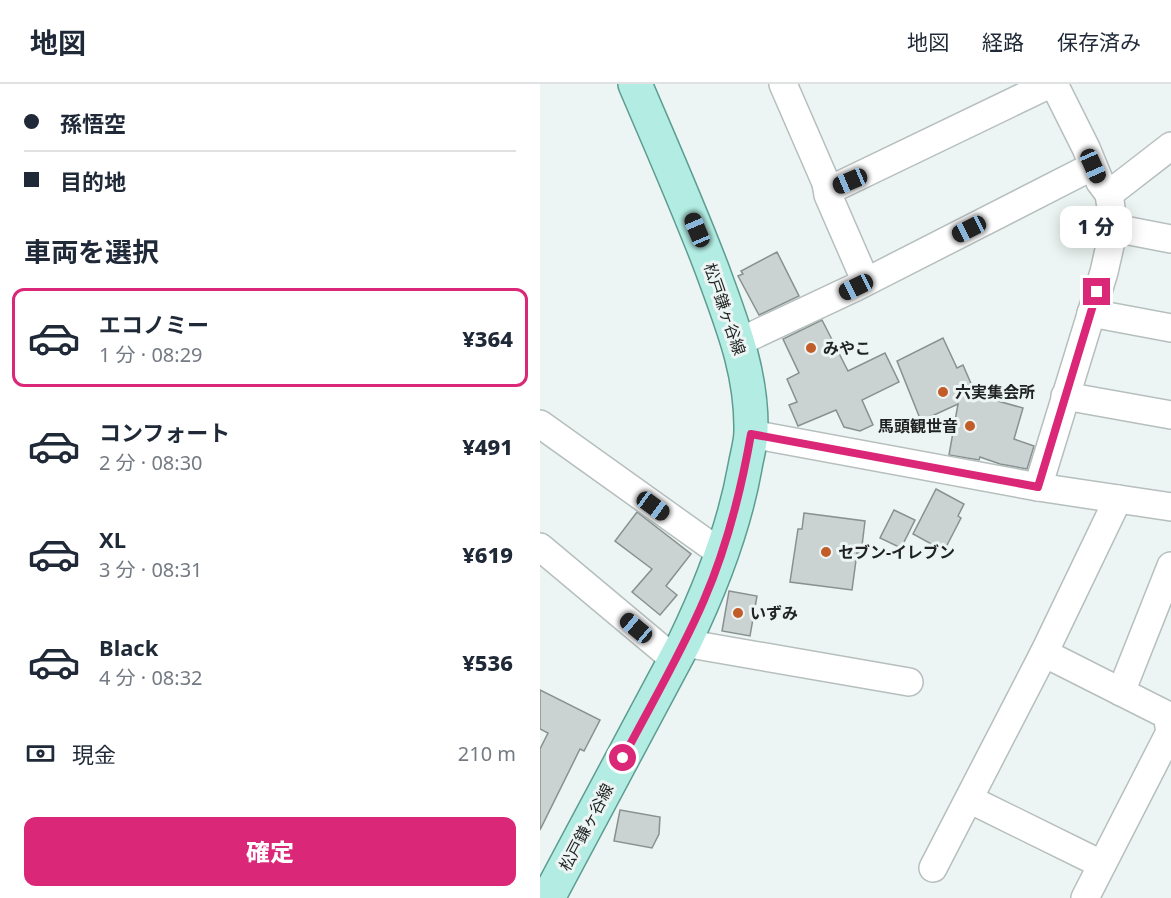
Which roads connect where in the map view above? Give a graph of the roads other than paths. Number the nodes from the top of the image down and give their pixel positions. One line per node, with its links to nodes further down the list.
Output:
1 (635, 84): 14 (main road, 松戸鎌ヶ谷線)
2 (783, 84): 7 (street)
3 (1050, 84): 7 (street)
4 (1054, 84): 6 (street)
5 (1169, 150): 8 (street)
6 (1093, 166): 8 (street); 11 (street)
7 (826, 183): 11 (street)
8 (1109, 194): 9 (street)
9 (1114, 228): 10 (street); 12 (street)
10 (1171, 239)
11 (865, 280): 14 (street)
12 (1091, 313): 13 (street); 15 (street)
13 (1171, 328)
14 (739, 342): 18 (main road, 松戸鎌ヶ谷線)
15 (1065, 396): 16 (street); 19 (street)
16 (1171, 415)
17 (540, 424): 23 (street)
18 (751, 434): 19 (street); 23 (main road, 松戸鎌ヶ谷線)
19 (1038, 487): 20 (street)
20 (1118, 499): 21 (street); 27 (street)
21 (1171, 507)
22 (540, 547): 26 (street)
23 (722, 554): 26 (main road, 松戸鎌ヶ谷線)
24 (1171, 566): 25 (street)
25 (1163, 608): 29 (street)
26 (679, 651): 28 (street); 33 (main road, 松戸鎌ヶ谷線)
27 (1044, 653): 29 (street); 30 (street)
28 (909, 682)
29 (1121, 692): 31 (street)
30 (969, 799): 31 (street); 32 (street)
31 (1101, 864): 34 (street)
32 (933, 868)
33 (555, 897)
34 (1085, 898)

